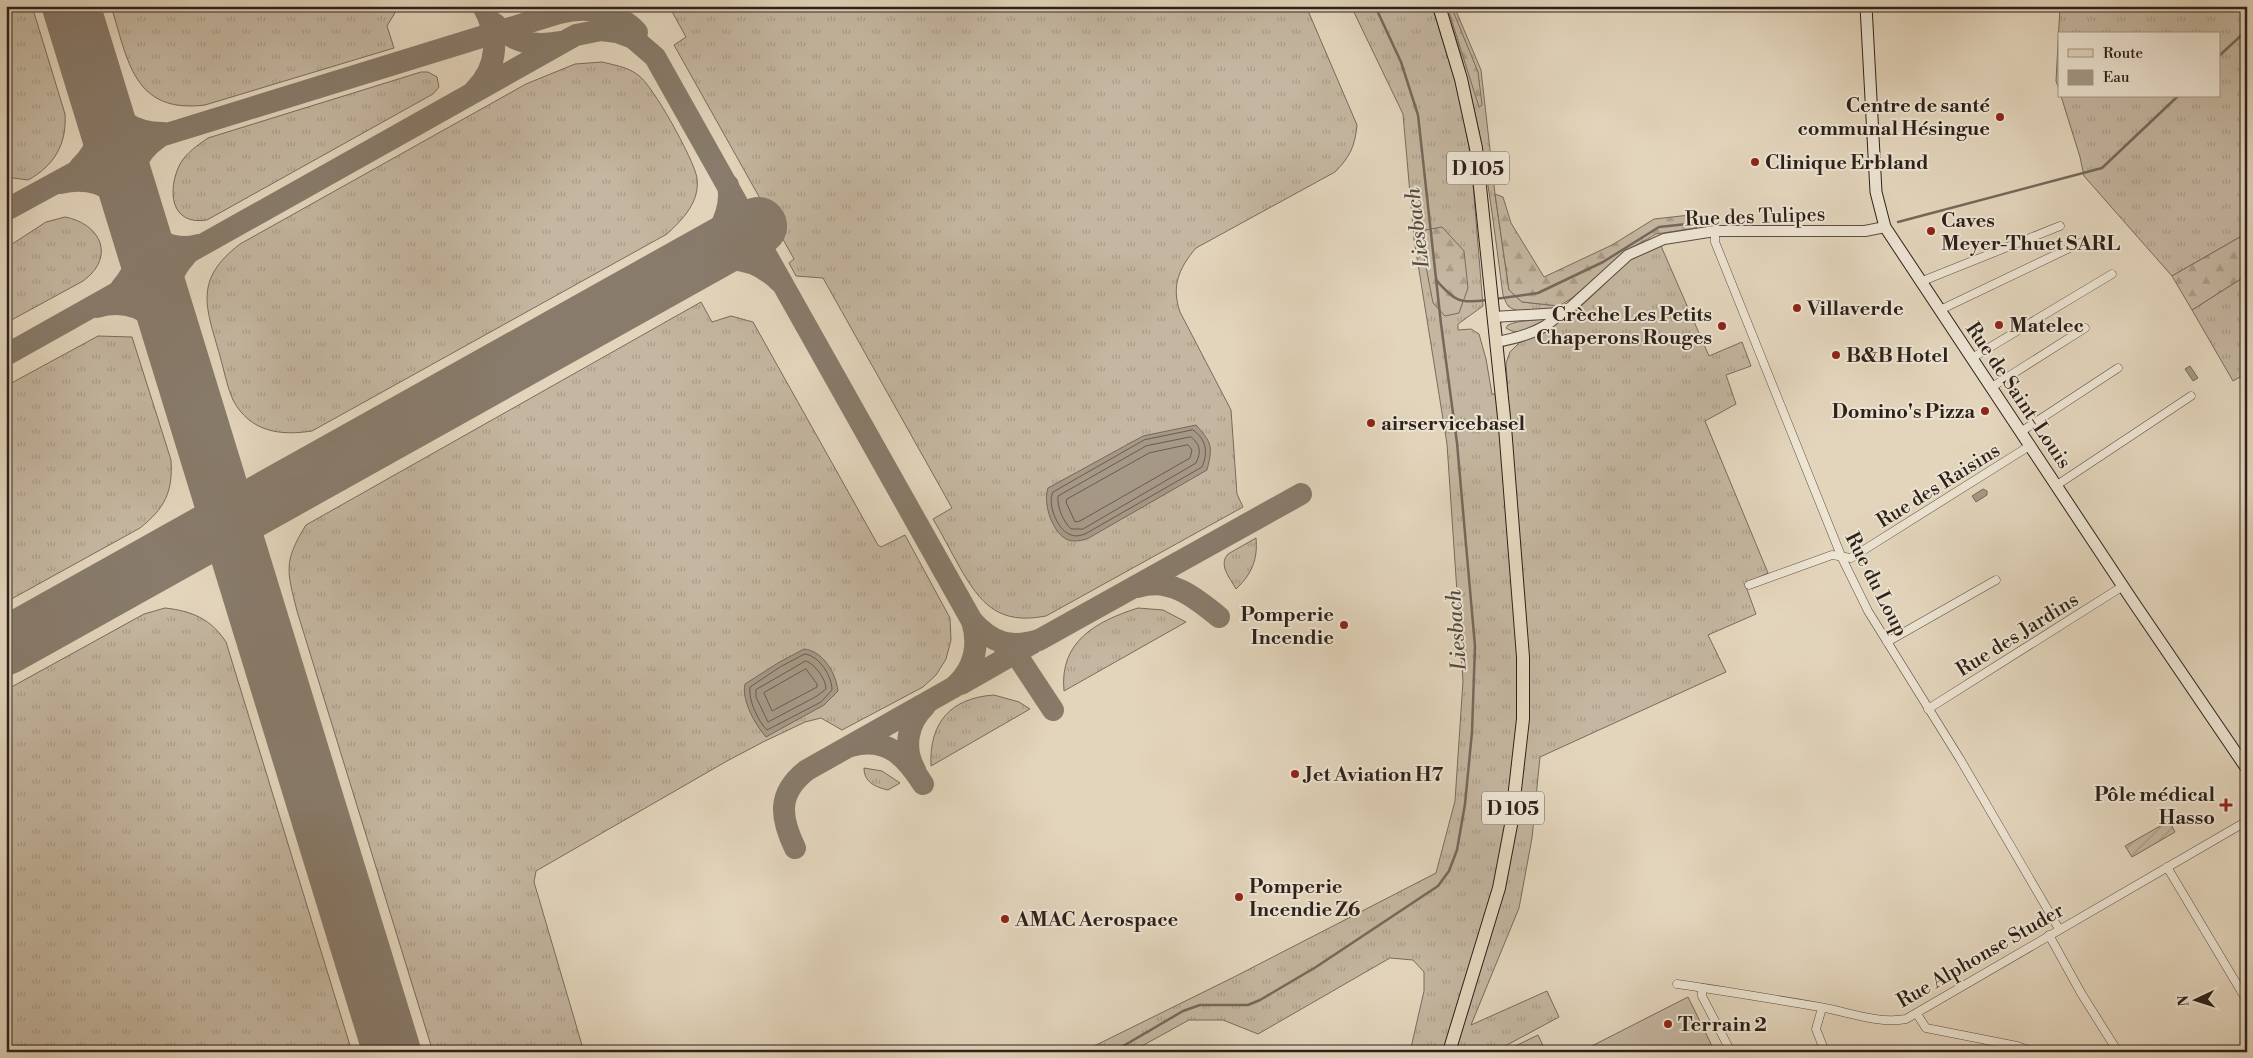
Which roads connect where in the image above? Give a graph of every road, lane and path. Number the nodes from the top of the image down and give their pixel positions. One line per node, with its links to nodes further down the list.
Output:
1 (1439, 6): 11 (main road, D 105)
2 (1866, 6): 4 (main road, Rue de Saint-Louis)
3 (2060, 226): 8 (street)
4 (1885, 227): 5 (street, Rue des Tulipes); 8 (main road, Rue de Saint-Louis)
5 (1715, 231): 10 (street, Rue des Tulipes); 21 (street, Rue du Loup)
6 (2080, 243): 9 (street)
7 (2112, 274): 14 (street)
8 (1920, 282): 9 (main road, Rue de Saint-Louis)
9 (1940, 310): 14 (main road, Rue de Saint-Louis)
10 (1561, 312): 11 (street, Rue des Tulipes); 13 (street, Rue des Tulipes)
11 (1493, 313): 13 (main road, D 105)
12 (2085, 328): 16 (street)
13 (1496, 342): 38 (main road, D 105)
14 (1972, 358): 16 (main road, Rue de Saint-Louis)
15 (2118, 368): 18 (street)
16 (1992, 387): 18 (main road, Rue de Saint-Louis)
17 (2191, 396): 20 (street)
18 (2022, 431): 19 (main road, Rue de Saint-Louis)
19 (2031, 445): 20 (main road, Rue de Saint-Louis); 21 (street, Rue des Raisins)
20 (2057, 485): 24 (main road, Rue de Saint-Louis)
21 (1842, 558): 23 (street, Rue des Raisins); 25 (street, Rue du Loup)
22 (1996, 580): 25 (street)
23 (1749, 584)
24 (2123, 586): 26 (street, Rue des Jardins); 27 (main road, Rue de Saint-Louis)
25 (1887, 642): 26 (street, Rue du Loup)
26 (1928, 708): 30 (street, Rue du Loup)
27 (2247, 769)
28 (2247, 821): 29 (street, Rue Alphonse Studer)
29 (2167, 867): 30 (street, Rue Alphonse Studer); 34 (street)
30 (2059, 929): 31 (street, Rue Alphonse Studer)
31 (2048, 935): 36 (street, Rue Alphonse Studer); 41 (street)
32 (1677, 984): 33 (street, Rue Alphonse Studer)
33 (1702, 988): 35 (street, Rue Alphonse Studer); 39 (street)
34 (2247, 1001)
35 (1822, 1008): 36 (street, Rue Alphonse Studer); 40 (street)
36 (1917, 1014): 37 (street)
37 (2030, 1051)
38 (1449, 1052)
39 (1731, 1052)
40 (1825, 1052)
41 (2118, 1052)

